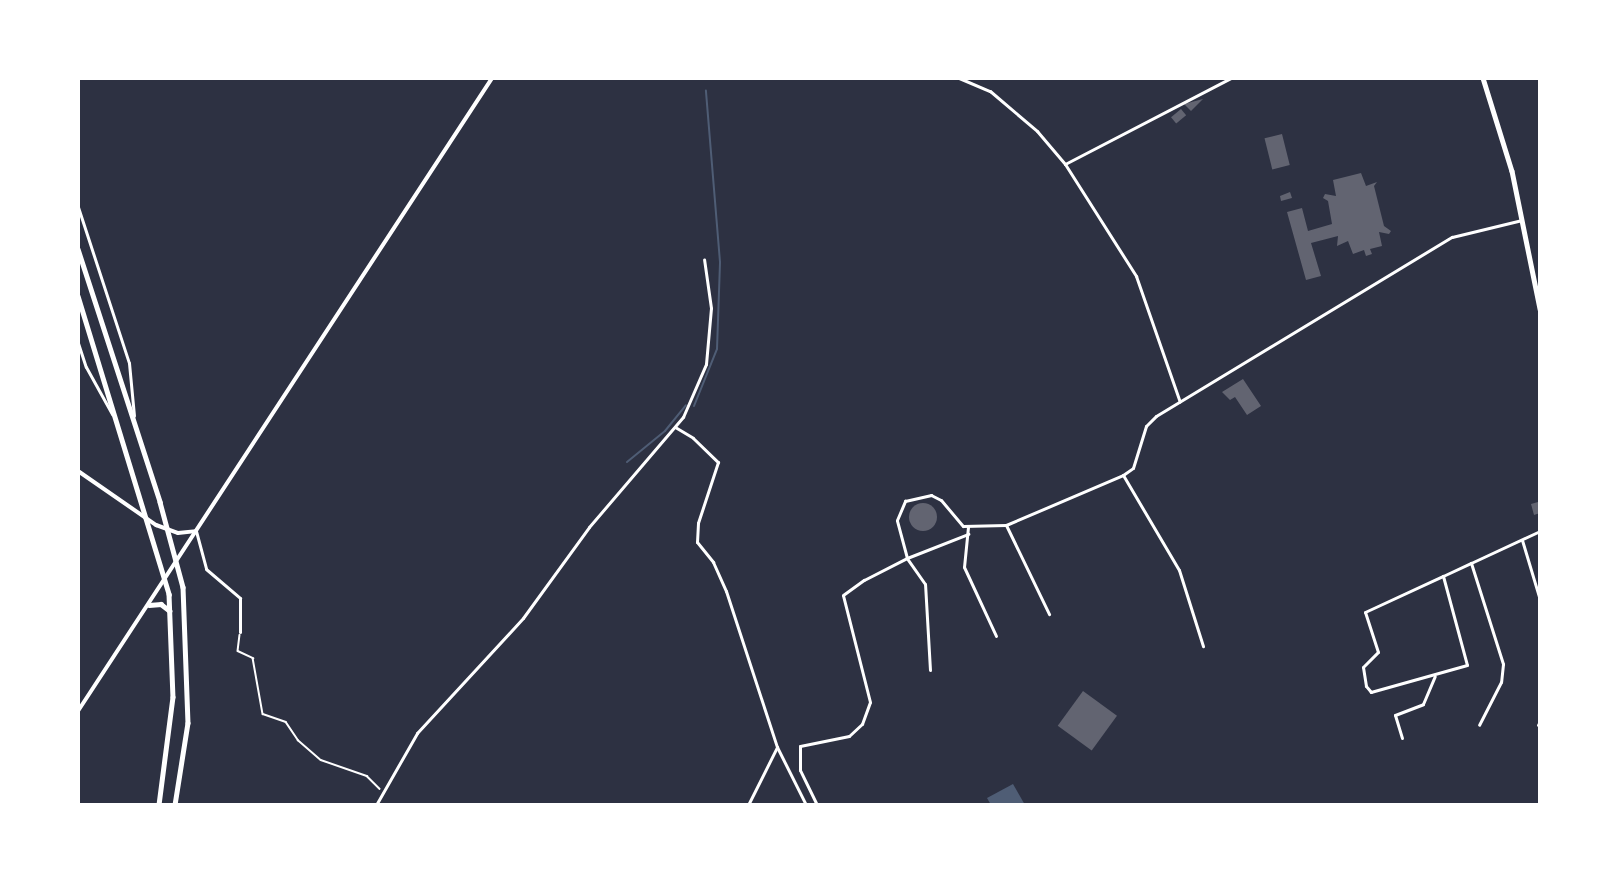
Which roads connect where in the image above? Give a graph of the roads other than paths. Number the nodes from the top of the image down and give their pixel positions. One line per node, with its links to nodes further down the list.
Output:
1 (492, 78): 23 (main road)
2 (958, 78): 5 (street)
3 (1231, 78): 5 (street)
4 (1483, 78): 7 (main road)
5 (1065, 164): 13 (street)
6 (78, 207): 15 (street)
7 (1522, 220): 11 (main road); 13 (street)
8 (78, 249): 15 (main road)
9 (704, 259): 16 (street)
10 (78, 296): 14 (main road)
11 (1540, 309)
12 (78, 343): 14 (street)
13 (1180, 402): 18 (street)
14 (116, 418): 19 (main road)
15 (134, 421): 22 (main road)
16 (675, 427): 44 (street); 47 (street)
17 (78, 471): 19 (main road)
18 (1124, 476): 20 (street); 38 (street)
19 (147, 519): 22 (main road); 31 (main road)
20 (1006, 525): 21 (street); 35 (street)
21 (968, 527): 25 (street); 27 (street)
22 (168, 530): 23 (main road); 28 (main road)
23 (196, 531): 28 (main road); 36 (street)
24 (1540, 531): 26 (street)
25 (968, 534): 27 (street); 37 (street)
26 (1522, 540): 29 (street); 32 (street)
27 (907, 558): 39 (street); 50 (street)
28 (177, 561): 31 (main road); 46 (main road)
29 (1471, 563): 30 (street); 42 (street)
30 (1443, 576): 40 (street); 40 (street)
31 (166, 578): 33 (main road); 34 (main road)
32 (1540, 600)
33 (149, 605): 34 (main road); 41 (main road)
34 (171, 612): 45 (main road)
35 (1049, 614)
36 (240, 632)
37 (996, 636)
38 (1203, 646)
39 (930, 670)
40 (1435, 676): 43 (street)
41 (78, 711)
42 (1479, 725)
43 (1402, 738)
44 (777, 747): 48 (street); 49 (street)
45 (159, 805)
46 (176, 805)
47 (376, 805)
48 (748, 805)
49 (806, 805)
50 (817, 805)

